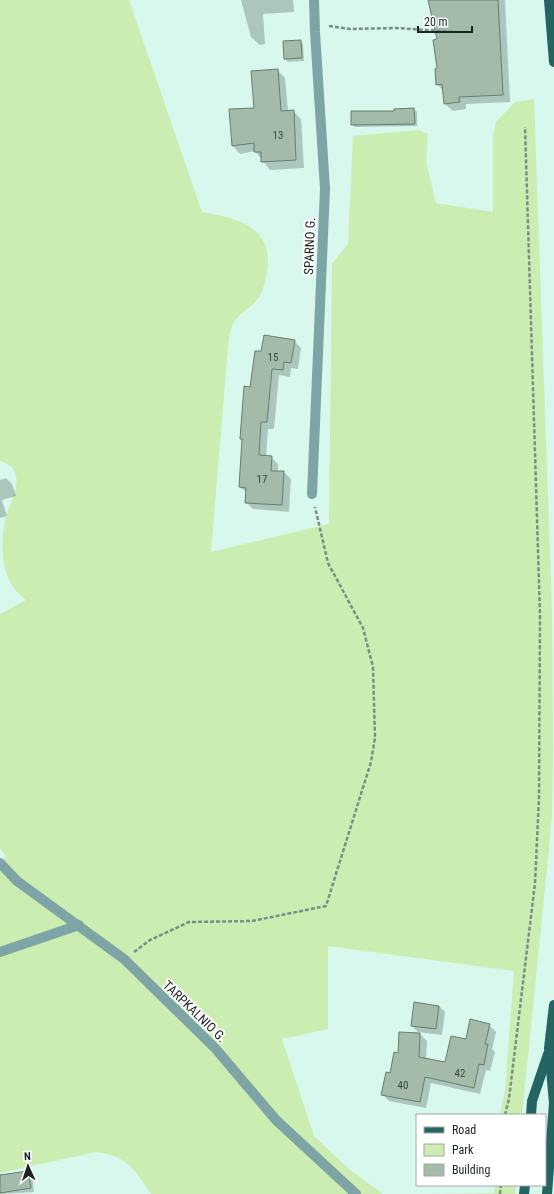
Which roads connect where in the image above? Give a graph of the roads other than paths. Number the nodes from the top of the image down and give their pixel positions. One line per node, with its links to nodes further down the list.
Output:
1 (314, 0): 4 (street, SPARNO G.)
2 (549, 0): 3 (main road)
3 (554, 62)
4 (312, 494)
5 (0, 863): 6 (street, TARPKALNIO G.)
6 (79, 925): 7 (street); 11 (street, TARPKALNIO G.)
7 (0, 952)
8 (554, 1005): 9 (main road)
9 (549, 1048): 10 (main road); 12 (main road)
10 (531, 1114)
11 (356, 1194)
12 (546, 1194)

